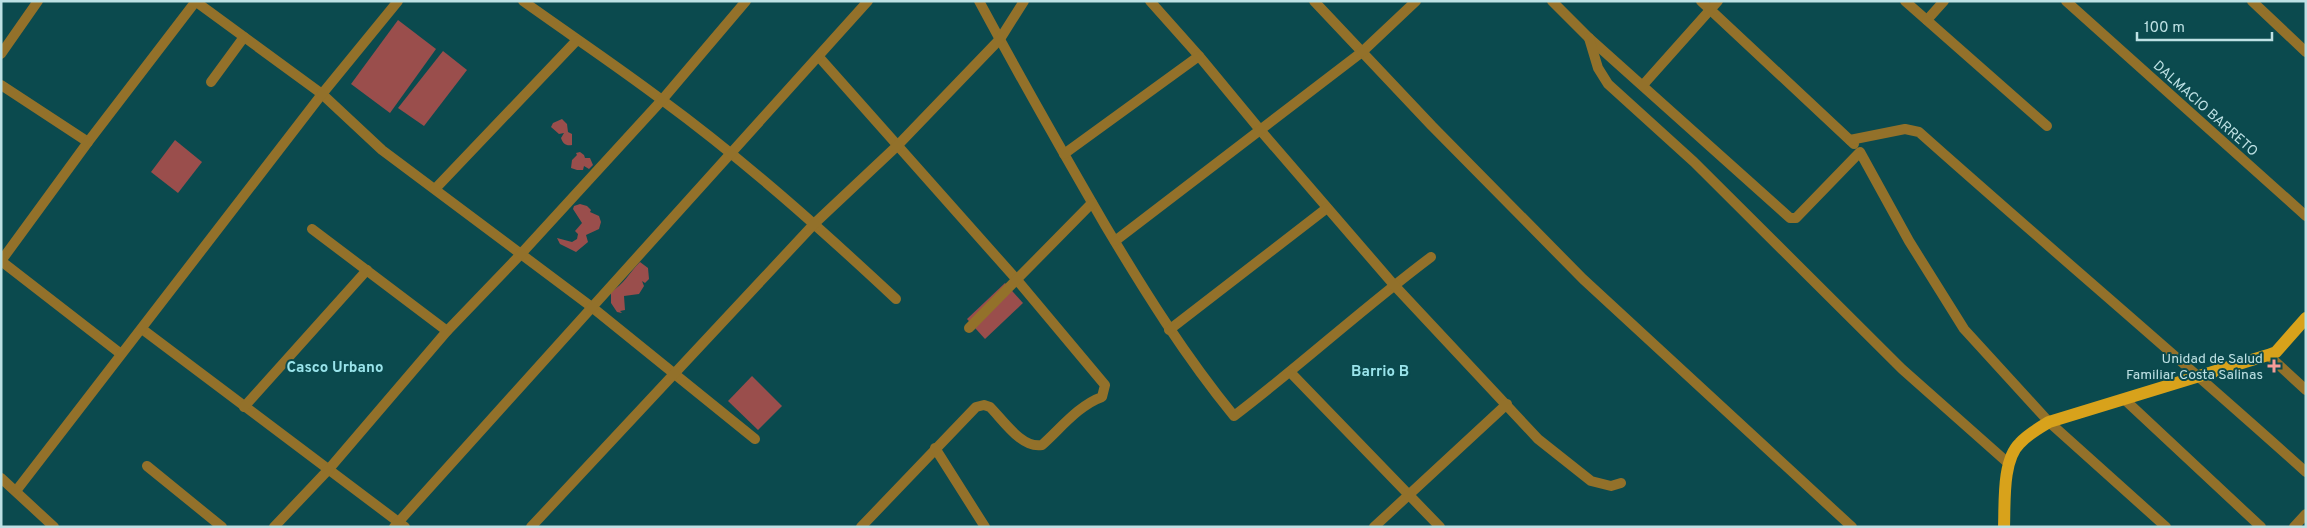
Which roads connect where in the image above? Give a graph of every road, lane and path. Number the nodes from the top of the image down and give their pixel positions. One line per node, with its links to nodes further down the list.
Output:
1 (38, 1): 27 (street)
2 (196, 1): 21 (street); 38 (street)
3 (398, 1): 33 (street)
4 (523, 1): 24 (street)
5 (868, 1): 29 (street)
6 (979, 1): 23 (street)
7 (1024, 1): 23 (street)
8 (1314, 1): 25 (street)
9 (1416, 1): 25 (street)
10 (1552, 1): 22 (street)
11 (1701, 1): 19 (street)
12 (1718, 1): 19 (street)
13 (1905, 1): 20 (street)
14 (1944, 1): 20 (street)
15 (2066, 1): 46 (street, DALMACIO BARRETO)
16 (2252, 1): 26 (street)
17 (742, 2): 34 (street)
18 (1154, 2): 28 (street)
19 (1711, 10): 32 (street); 37 (street)
20 (1927, 20): 35 (street)
21 (244, 36): 30 (street); 33 (street)
22 (1589, 38): 32 (street); 75 (street)
23 (1000, 39): 39 (street); 42 (street)
24 (577, 40): 34 (street); 43 (street)
25 (1362, 52): 36 (street); 93 (street)
26 (2306, 52)
27 (1, 54)
28 (1199, 56): 36 (street); 42 (street)
29 (820, 57): 39 (street); 41 (street)
30 (211, 82)
31 (1, 85): 38 (street)
32 (1643, 85): 40 (street)
33 (322, 94): 43 (street); 60 (street)
34 (662, 100): 41 (street); 50 (street)
35 (2047, 126)
36 (1261, 131): 45 (street); 49 (street)
37 (1850, 140): 40 (street); 67 (street)
38 (88, 142): 52 (street)
39 (898, 145): 47 (street); 54 (street)
40 (1860, 152): 72 (street)
41 (732, 154): 47 (street); 57 (street)
42 (1064, 154): 44 (street)
43 (435, 189): 50 (street)
44 (1092, 203): 49 (street); 54 (street)
45 (1327, 208): 55 (street); 61 (street)
46 (2306, 216)
47 (815, 223): 56 (street); 65 (street)
48 (312, 228): 53 (street)
49 (1115, 242): 61 (street)
50 (520, 255): 57 (street); 62 (street)
51 (1431, 257): 55 (street)
52 (1, 261): 63 (street)
53 (367, 270): 62 (street); 71 (street)
54 (1018, 280): 59 (street); 74 (street)
55 (1394, 285): 66 (street); 70 (street)
56 (896, 299)
57 (593, 308): 65 (street); 84 (street)
58 (2306, 318): 64 (main road)
59 (969, 328)
60 (142, 330): 63 (street); 71 (street)
61 (1169, 330): 66 (street)
62 (447, 331): 77 (street)
63 (121, 354): 81 (street)
64 (2268, 355): 67 (main road); 68 (street)
65 (675, 372): 73 (street); 88 (street)
66 (1291, 373): 82 (street)
67 (2200, 376): 69 (main road); 78 (street)
68 (2306, 390)
69 (2124, 399): 72 (main road); 96 (street)
70 (1507, 404): 80 (street); 82 (street)
71 (244, 407): 77 (street)
72 (2049, 422): 75 (main road); 95 (street)
73 (755, 439)
74 (935, 448): 89 (street); 90 (street)
75 (2008, 464): 94 (main road)
76 (147, 466): 86 (street)
77 (329, 469): 84 (street); 87 (street)
78 (2306, 472)
79 (1, 478): 81 (street)
80 (1621, 483)
81 (16, 491): 85 (street)
82 (1408, 494): 91 (street); 92 (street)
83 (2306, 514): 97 (street)
84 (400, 525)
85 (54, 527)
86 (222, 527)
87 (274, 527)
88 (531, 527)
89 (861, 527)
90 (985, 527)
91 (1374, 527)
92 (1440, 527)
93 (1852, 527)
94 (2004, 527)
95 (2166, 527)
96 (2261, 527)
97 (2294, 527)

